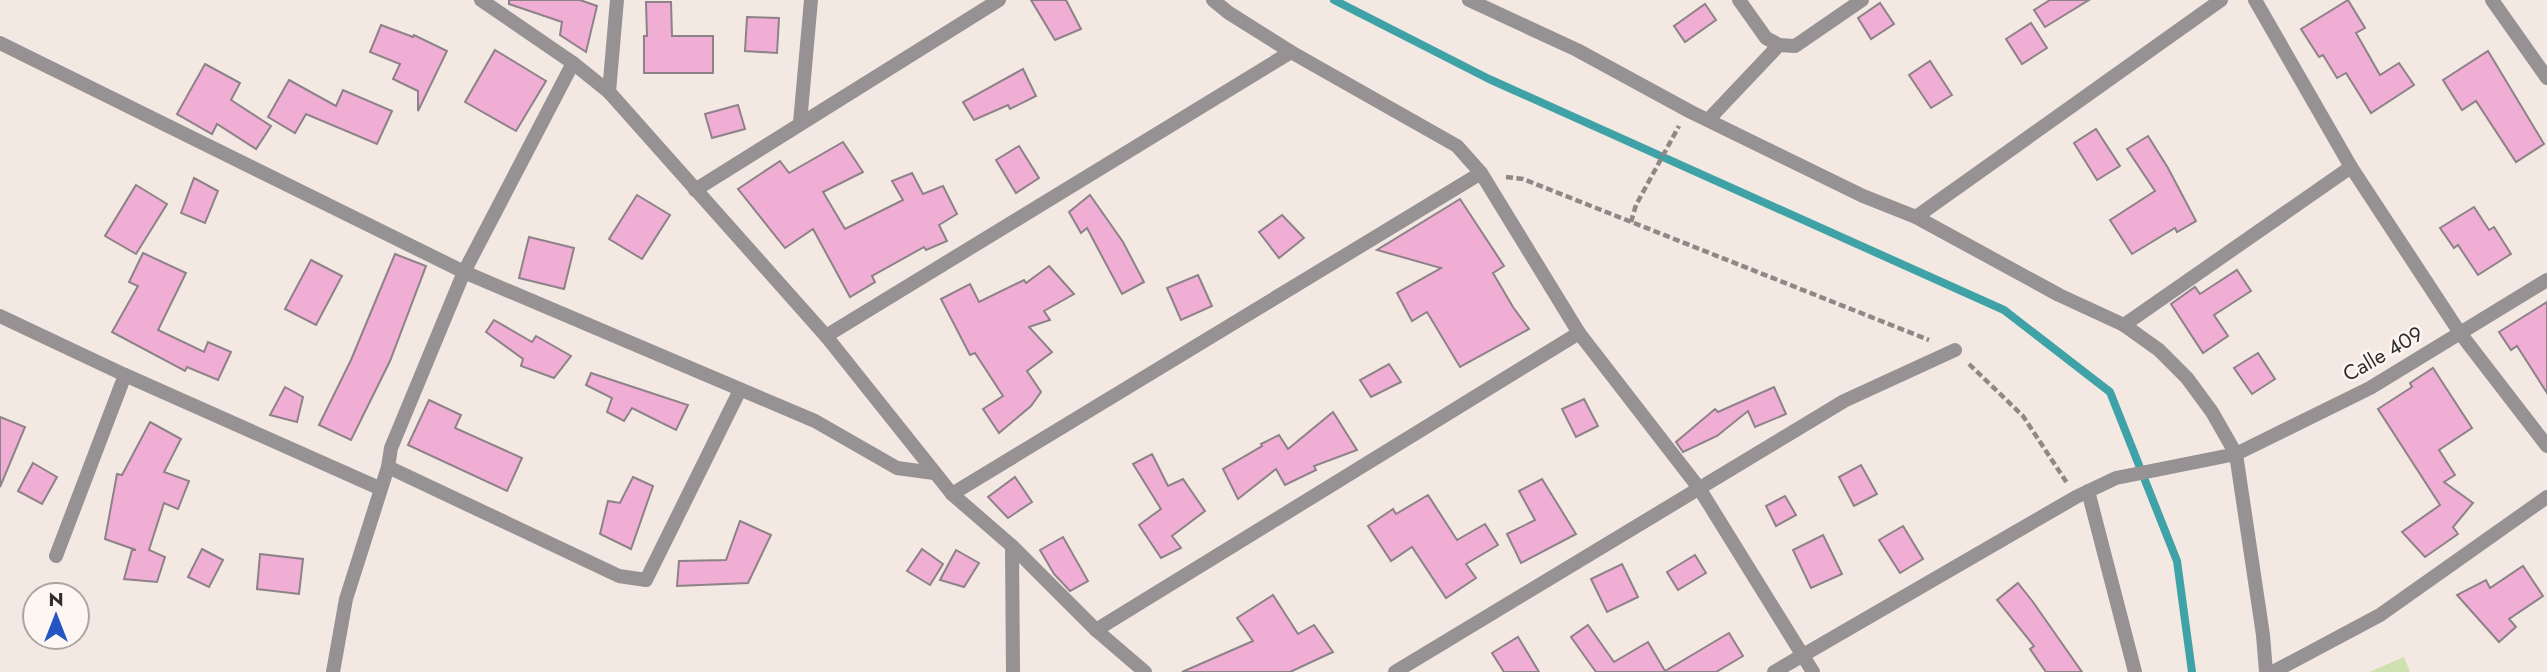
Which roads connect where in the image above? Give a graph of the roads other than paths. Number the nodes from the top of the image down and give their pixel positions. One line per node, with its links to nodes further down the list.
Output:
1 (481, 0): 17 (street)
2 (617, 0): 19 (street)
3 (811, 0): 21 (street)
4 (999, 0): 21 (street)
5 (1213, 0): 16 (street)
6 (1469, 0): 13 (street)
7 (1500, 0): 13 (street)
8 (1740, 0): 15 (street)
9 (1862, 0): 15 (street)
10 (2221, 0): 25 (street)
11 (2255, 0): 22 (street)
12 (2493, 0): 18 (street)
13 (1488, 9): 20 (street)
14 (0, 43): 26 (street)
15 (1779, 45): 20 (street)
16 (1291, 52): 23 (street); 32 (street)
17 (573, 63): 19 (street); 26 (street)
18 (2547, 78)
19 (609, 92): 24 (street)
20 (1709, 119): 25 (street)
21 (800, 123): 24 (street)
22 (2351, 167): 29 (street); 31 (street)
23 (1481, 173): 30 (street); 42 (street)
24 (695, 190): 32 (street)
25 (1916, 218): 29 (street)
26 (464, 272): 35 (street); 38 (street)
27 (2547, 280): 31 (street, Calle 409)
28 (0, 316): 34 (street)
29 (2124, 325): 37 (street)
30 (1579, 333): 41 (street); 47 (street)
31 (2460, 333): 36 (street); 37 (street, Calle 409)
32 (826, 336): 39 (street)
33 (1955, 350): 41 (street)
34 (125, 375): 40 (street); 46 (street)
35 (740, 390): 38 (street); 39 (street)
36 (2547, 446)
37 (2236, 454): 43 (street, Calle 409); 56 (street)
38 (387, 467): 40 (street)
39 (934, 473): 42 (street)
40 (379, 488): 49 (street)
41 (1699, 488): 48 (street); 52 (street)
42 (952, 494): 45 (street)
43 (2082, 494): 48 (street, Calle 409); 55 (street)
44 (2547, 497): 57 (street)
45 (1012, 546): 47 (street); 50 (street)
46 (56, 556)
47 (1096, 631): 51 (street)
48 (1802, 655): 53 (street, Calle 409); 54 (street)
49 (333, 672)
50 (1013, 672)
51 (1145, 672)
52 (1395, 672)
53 (1774, 672)
54 (1813, 672)
55 (2135, 672)
56 (2266, 672)
57 (2273, 672)

